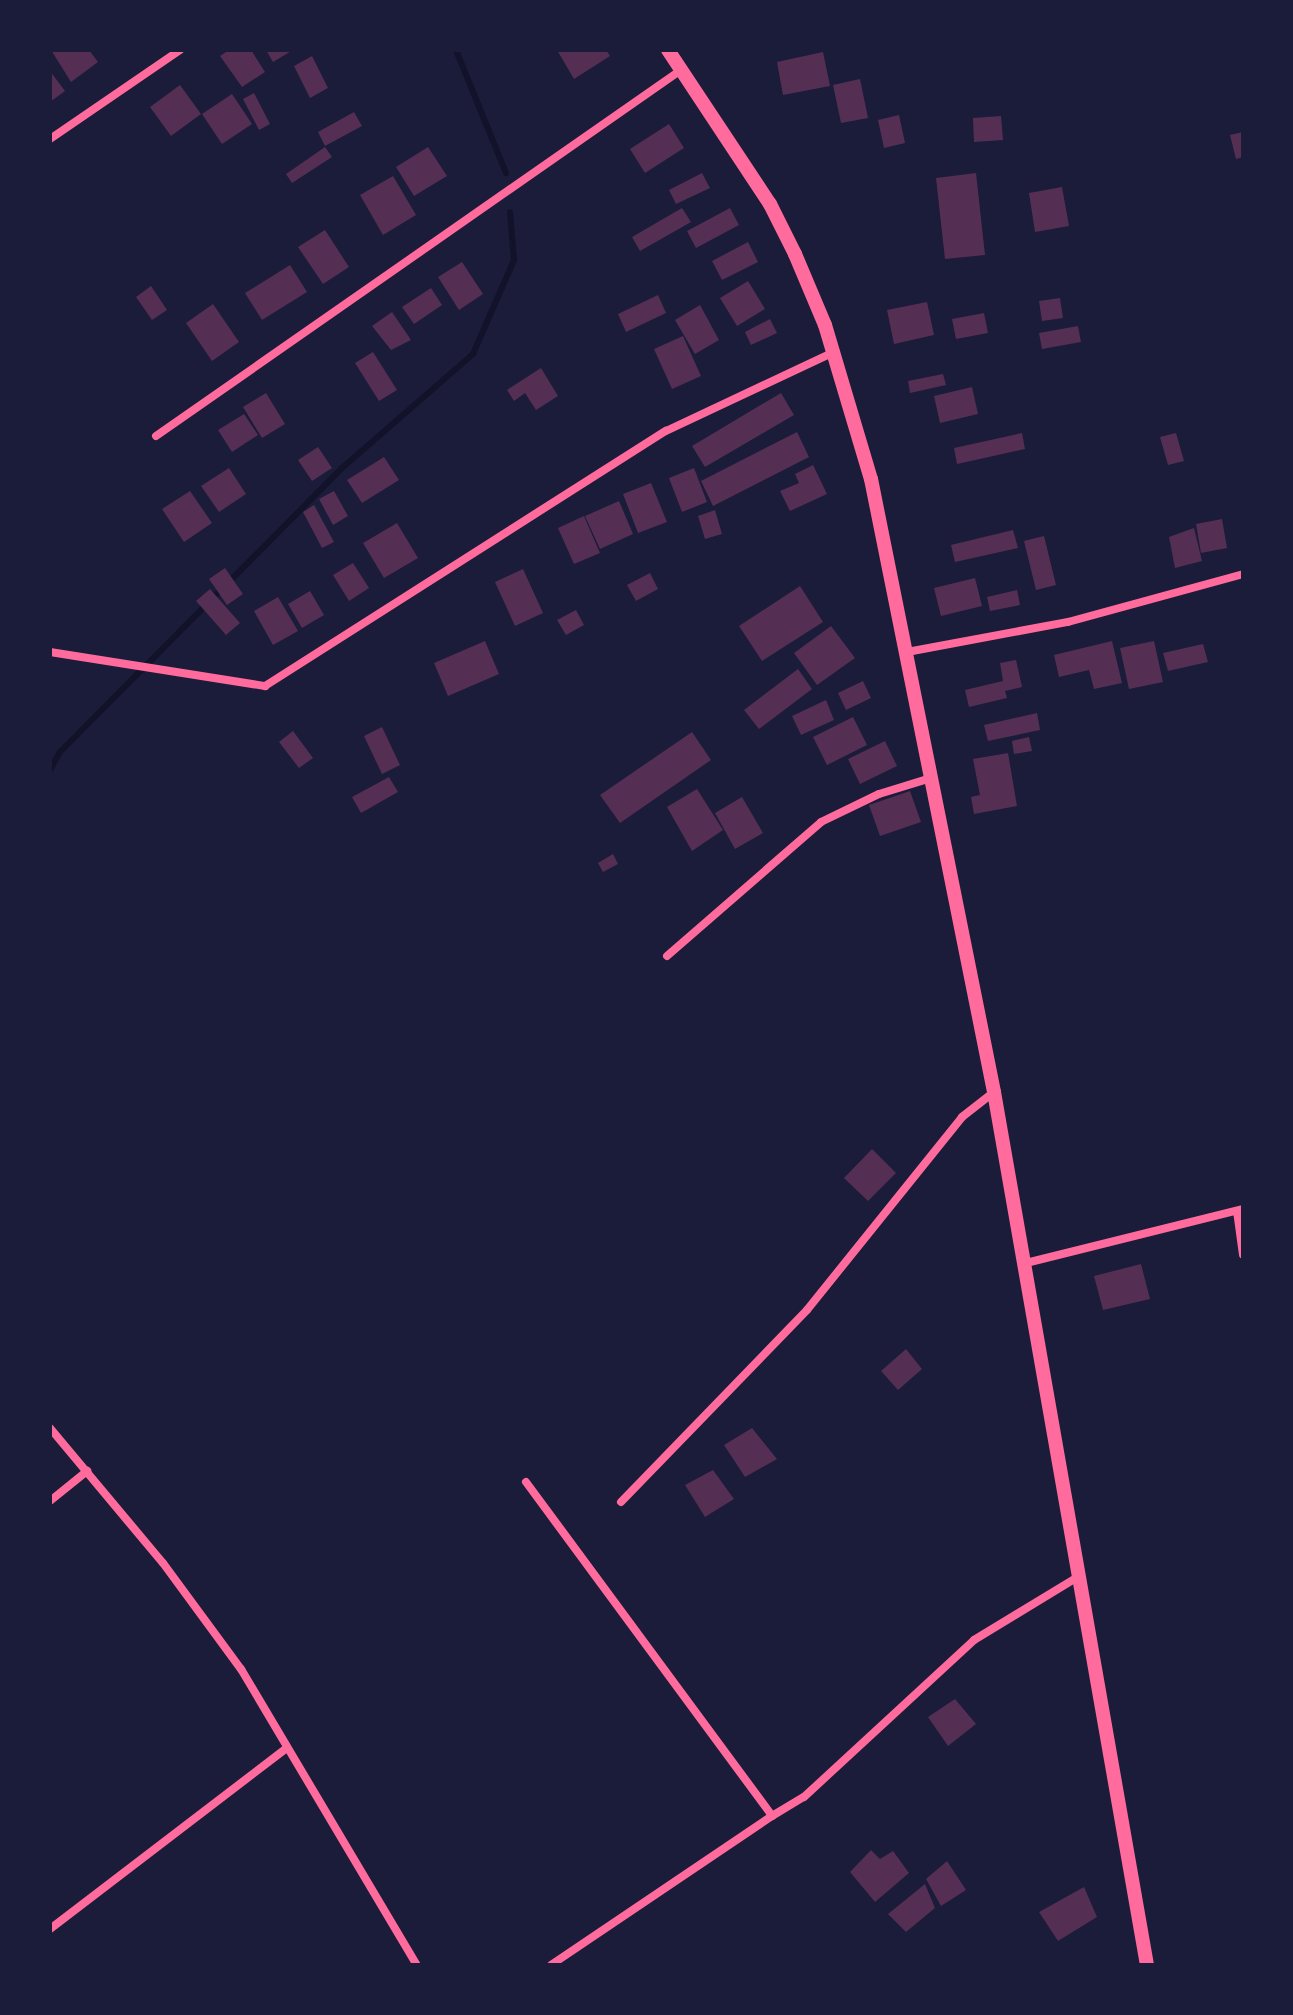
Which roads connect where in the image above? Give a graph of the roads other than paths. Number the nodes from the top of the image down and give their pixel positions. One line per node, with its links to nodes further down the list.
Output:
1 (180, 50): 4 (street)
2 (668, 50): 3 (street)
3 (681, 70): 5 (street); 6 (street)
4 (50, 139)
5 (834, 352): 8 (street); 9 (street)
6 (156, 436)
7 (1243, 574): 9 (street)
8 (50, 652)
9 (907, 652): 10 (street)
10 (932, 778): 11 (street); 12 (street)
11 (667, 956)
12 (994, 1092): 15 (street); 20 (street)
13 (1240, 1210): 14 (street); 15 (street)
14 (1243, 1255)
15 (1026, 1263): 21 (street)
16 (50, 1428): 17 (street)
17 (87, 1471): 19 (street); 22 (street)
18 (526, 1482): 23 (street)
19 (50, 1501)
20 (621, 1502)
21 (1081, 1575): 23 (street); 27 (street)
22 (287, 1748): 24 (street); 25 (street)
23 (772, 1816): 26 (street)
24 (50, 1929)
25 (417, 1965)
26 (551, 1965)
27 (1147, 1965)

